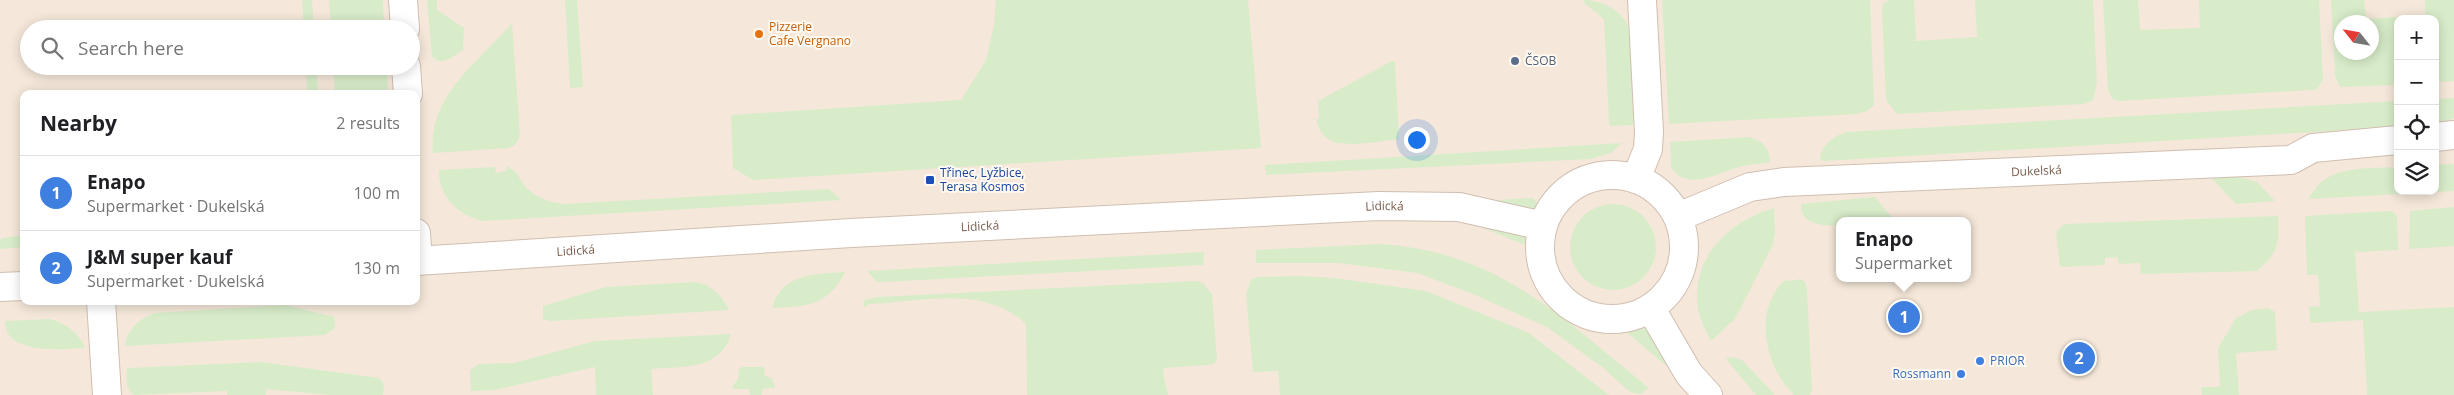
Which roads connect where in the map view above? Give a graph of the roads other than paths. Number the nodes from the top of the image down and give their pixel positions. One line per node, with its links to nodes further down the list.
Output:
1 (403, 0): 3 (street)
2 (1642, 0): 9 (street)
3 (404, 20)
4 (407, 75): 5 (street)
5 (408, 90)
6 (2454, 135): 7 (street)
7 (2439, 137)
8 (2394, 140): 10 (street, Dukelská)
9 (1636, 179): 10 (street); 11 (street)
10 (1678, 217): 16 (street)
11 (1542, 226): 12 (street, Lidická); 16 (street)
12 (420, 261)
13 (20, 286): 14 (street)
14 (0, 287)
15 (102, 305): 17 (street)
16 (1651, 309): 18 (street)
17 (107, 395)
18 (1708, 395)

